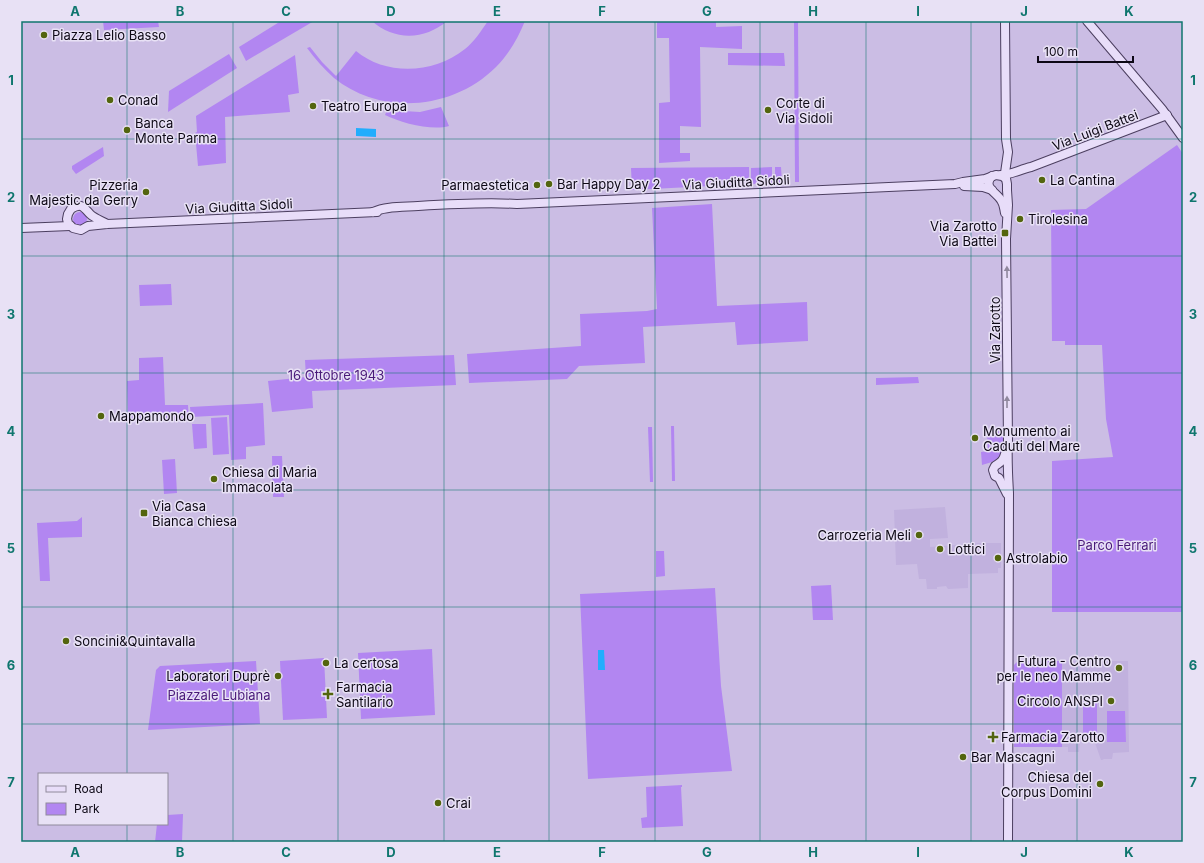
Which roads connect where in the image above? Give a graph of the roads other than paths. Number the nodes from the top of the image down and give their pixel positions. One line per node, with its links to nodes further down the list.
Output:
1 (1005, 21): 4 (street, Via Zarotto)
2 (1087, 21): 3 (street)
3 (1167, 115): 5 (street); 6 (street, Via Luigi Battei)
4 (1006, 138): 6 (street, Via Zarotto); 6 (street, Via Zarotto)
5 (1183, 138)
6 (1001, 179): 7 (street, Via Giuditta Sidoli); 8 (street, Via Zarotto); 8 (street); 10 (street, Via Zarotto)
7 (956, 184): 8 (street, Via Giuditta Sidoli); 12 (street, Via Giuditta Sidoli)
8 (992, 191): 10 (street, Via Zarotto)
9 (90, 214): 11 (street); 12 (street); 13 (street)
10 (1007, 220): 15 (street, Via Zarotto, one-way to 10)
11 (69, 223): 13 (street, Via Giuditta Sidoli); 14 (street, Via Giuditta Sidoli)
12 (107, 224): 13 (street, Via Giuditta Sidoli)
13 (88, 226)
14 (21, 228)
15 (1005, 468): 16 (street); 16 (street, Via Zarotto); 17 (street, Via Zarotto)
16 (999, 478): 17 (street, Via Zarotto)
17 (1008, 498): 18 (street, Via Zarotto)
18 (1008, 842)

